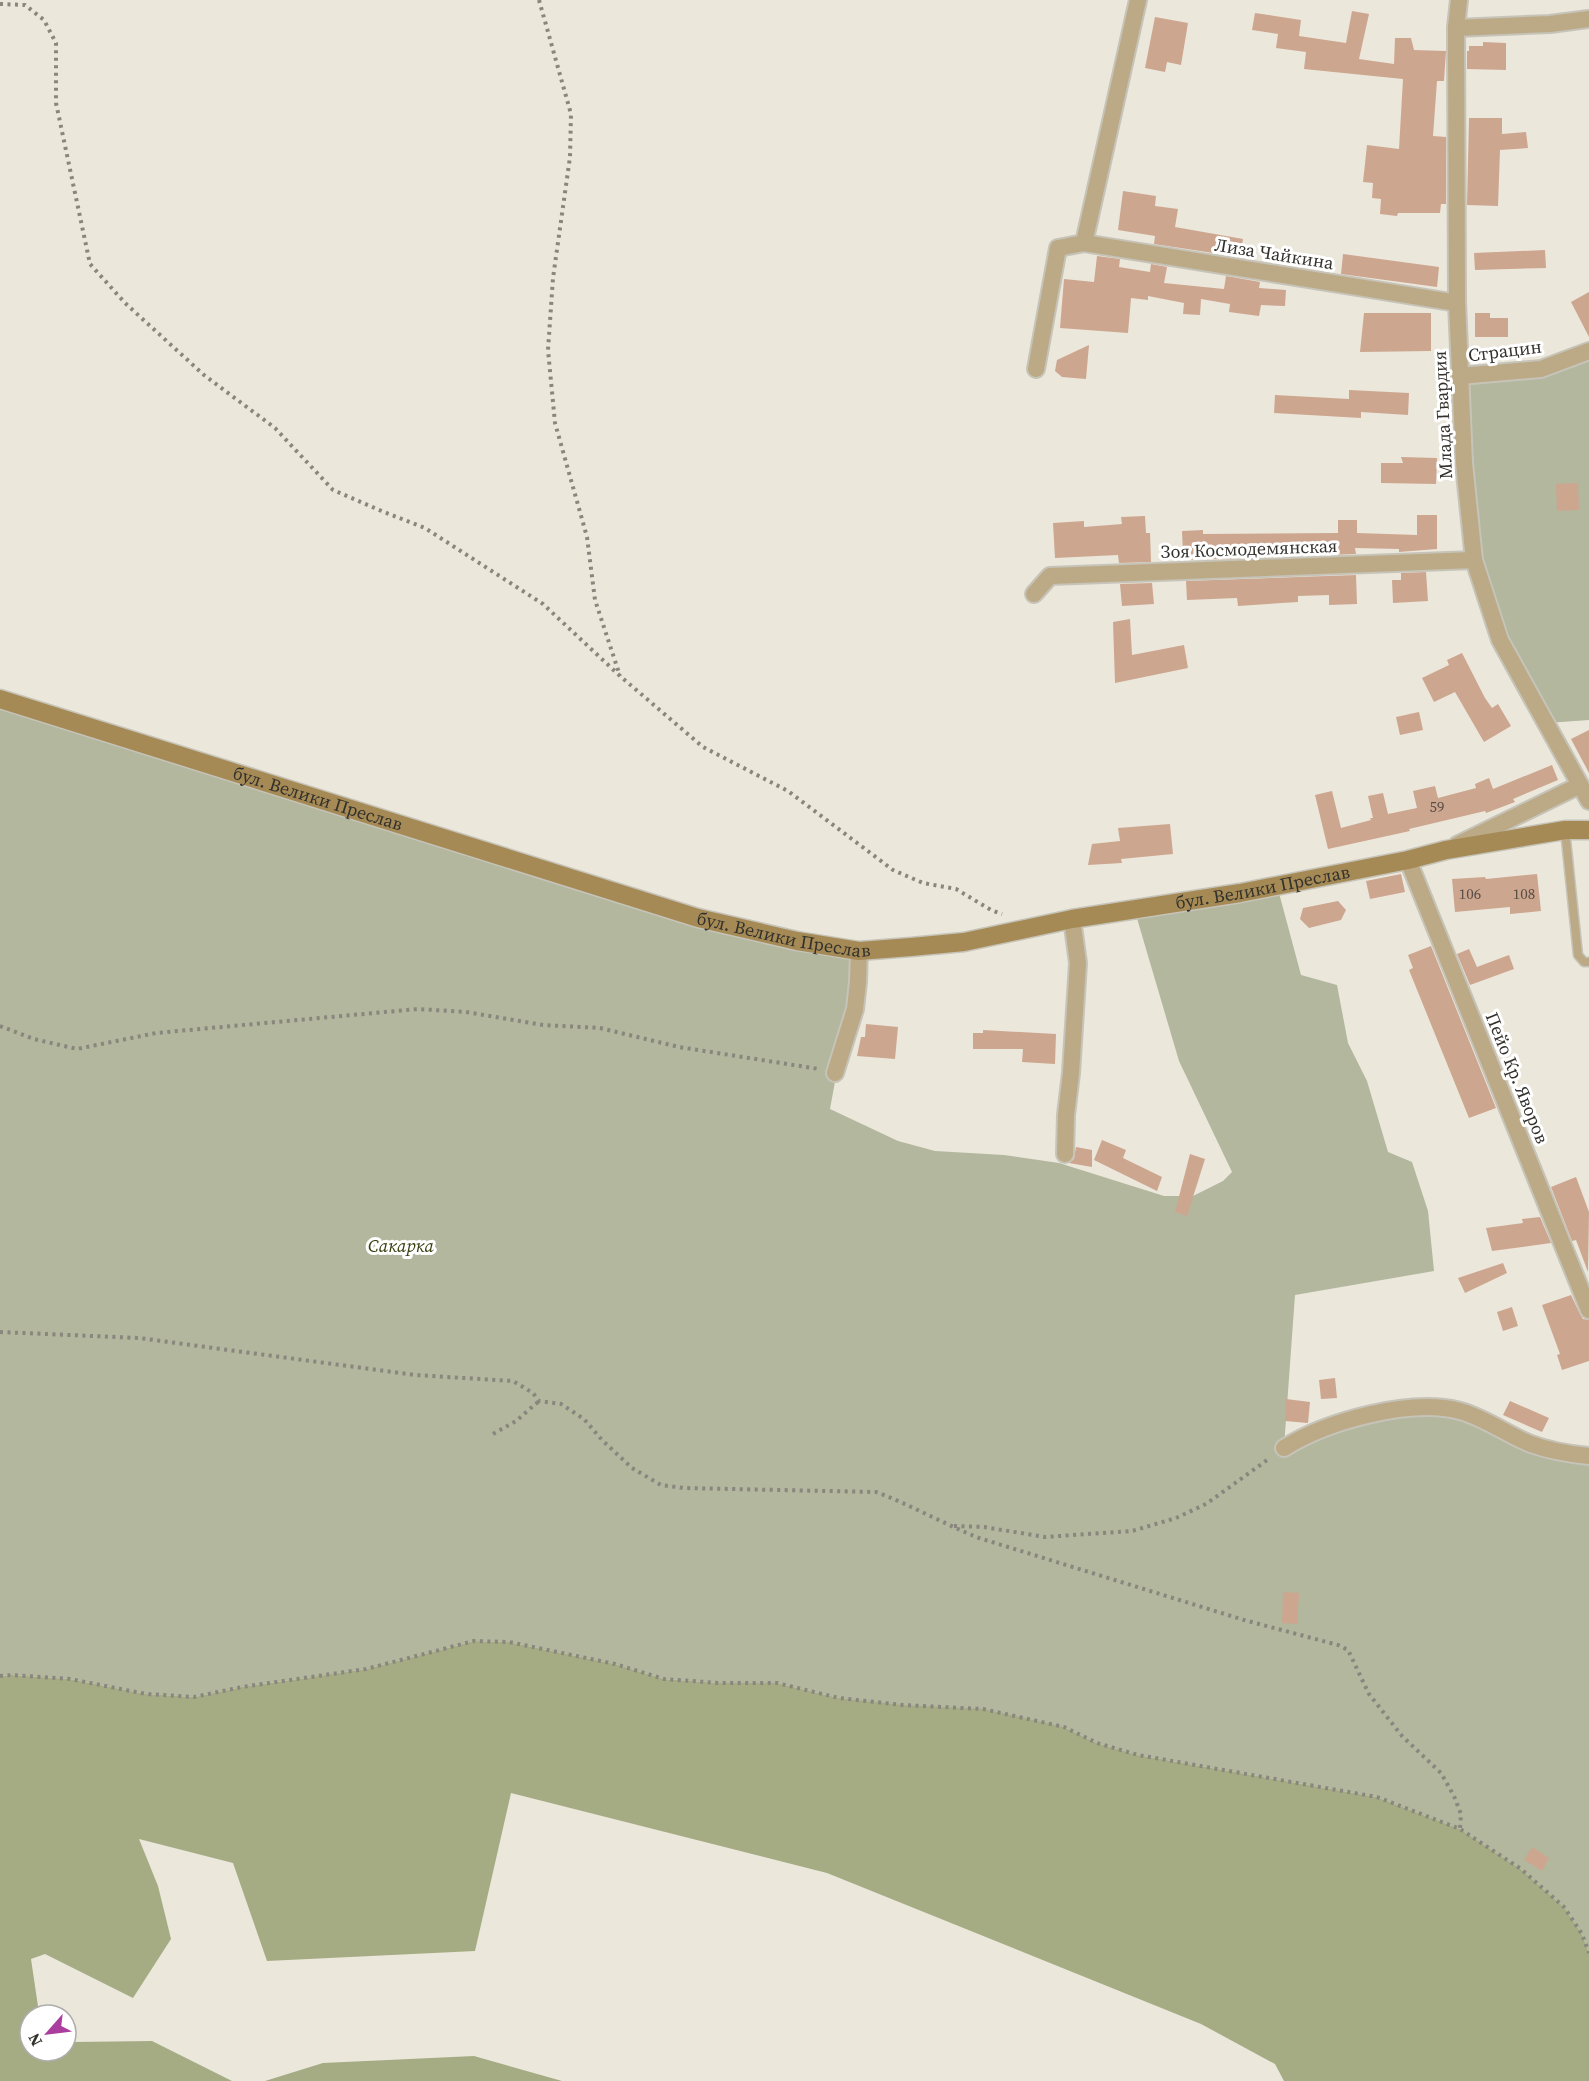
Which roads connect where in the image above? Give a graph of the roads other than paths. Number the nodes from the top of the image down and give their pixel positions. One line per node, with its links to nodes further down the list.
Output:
1 (1138, 0): 5 (street)
2 (1459, 0): 4 (street, Млада Гвардия)
3 (1589, 19): 4 (street)
4 (1456, 28): 6 (street, Млада Гвардия)
5 (1084, 243): 6 (street, Лиза Чайкина); 8 (street, Лиза Чайкина)
6 (1457, 303): 9 (street, Млада Гвардия)
7 (1589, 351): 9 (street, Страцин)
8 (1036, 369)
9 (1460, 376): 10 (street, Млада Гвардия)
10 (1474, 560): 11 (street, Зоя Космодемянская); 13 (street, Млада Гвардия)
11 (1034, 594)
12 (0, 699): 20 (main road, бул. Велики Преслав)
13 (1580, 785): 14 (street, Млада Гвардия); 17 (street)
14 (1589, 801)
15 (1565, 830): 16 (main road, бул. Велики Преслав); 17 (main road, бул. Велики Преслав); 21 (lane)
16 (1589, 830)
17 (1446, 850): 18 (main road, бул. Велики Преслав)
18 (1408, 860): 19 (main road, бул. Велики Преслав); 24 (street, Пейо Кр. Яворов)
19 (1072, 920): 20 (main road, бул. Велики Преслав); 23 (street)
20 (859, 951): 22 (street)
21 (1589, 962)
22 (835, 1072)
23 (1065, 1154)
24 (1589, 1310)
25 (1284, 1448): 26 (street)
26 (1589, 1456)

